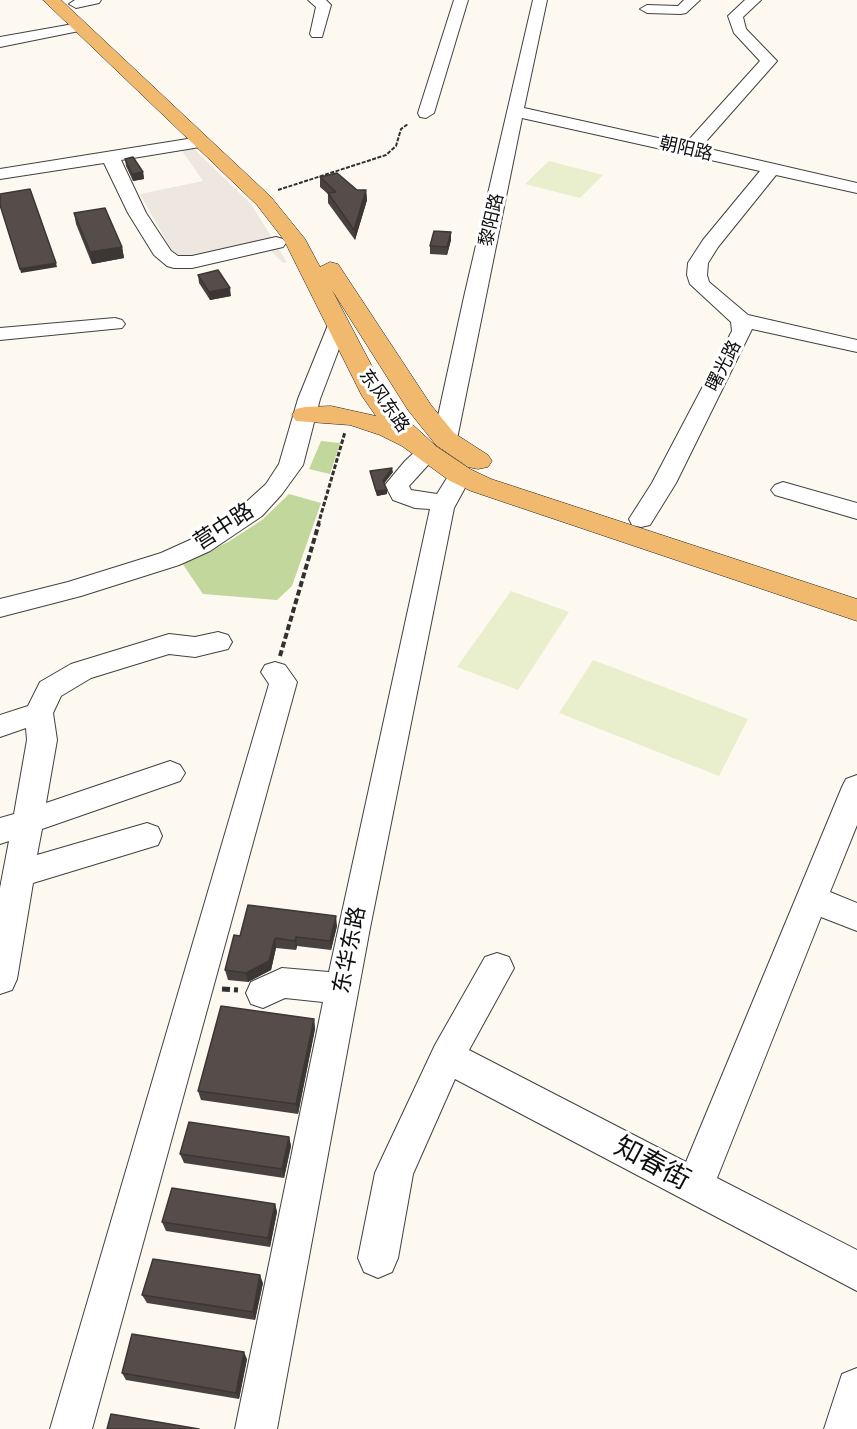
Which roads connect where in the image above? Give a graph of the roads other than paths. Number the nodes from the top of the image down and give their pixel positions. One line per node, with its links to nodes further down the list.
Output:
1 (315, 0): 8 (street)
2 (461, 0): 11 (street)
3 (540, 0): 10 (street, 黎阳路)
4 (693, 0): 7 (street)
5 (754, 0): 13 (street)
6 (74, 6): 9 (street); 12 (main road, 东风东路); 25 (main road, 东风东路)
7 (647, 10)
8 (317, 34)
9 (0, 42)
10 (515, 112): 13 (street, 朝阳路); 25 (street, 黎阳路)
11 (426, 113)
12 (200, 142): 14 (street); 21 (main road, 东风东路)
13 (689, 150): 15 (street, 朝阳路)
14 (110, 156): 16 (street); 18 (street)
15 (771, 168): 17 (street, 朝阳路); 19 (street, 曙光路)
16 (0, 174)
17 (857, 188)
18 (276, 243)
19 (741, 320): 23 (street); 30 (street, 曙光路)
20 (115, 324): 22 (street)
21 (338, 325): 24 (street, 营中路); 25 (main road, 东风东路)
22 (0, 334)
23 (857, 346)
24 (305, 415): 25 (main road); 32 (street, 营中路)
25 (428, 445): 26 (main road, 东风东路); 28 (street); 30 (main road, 东风东路)
26 (460, 475): 28 (street, 东华东路); 33 (main road, 东风东路)
27 (783, 490): 29 (street)
28 (444, 503): 48 (street, 东华东路)
29 (857, 511)
30 (641, 519): 31 (main road, 东风东路)
31 (857, 590)
32 (0, 608)
33 (857, 610)
34 (218, 642): 36 (street)
35 (275, 672): 55 (street)
36 (39, 713): 37 (street); 40 (street)
37 (0, 726)
38 (170, 773): 40 (street)
39 (857, 787): 43 (street)
40 (14, 826): 42 (street)
41 (147, 836): 42 (street)
42 (18, 874): 45 (street)
43 (811, 898): 44 (street); 51 (street)
44 (857, 917)
45 (3, 947): 47 (street)
46 (497, 968): 50 (street)
47 (0, 979)
48 (343, 988): 49 (street); 56 (street, 东华东路)
49 (263, 993)
50 (447, 1057): 51 (street, 知春街); 52 (street)
51 (695, 1187): 53 (street, 知春街)
52 (378, 1258)
53 (857, 1271)
54 (857, 1389): 57 (street)
55 (71, 1429)
56 (256, 1429)
57 (845, 1429)

